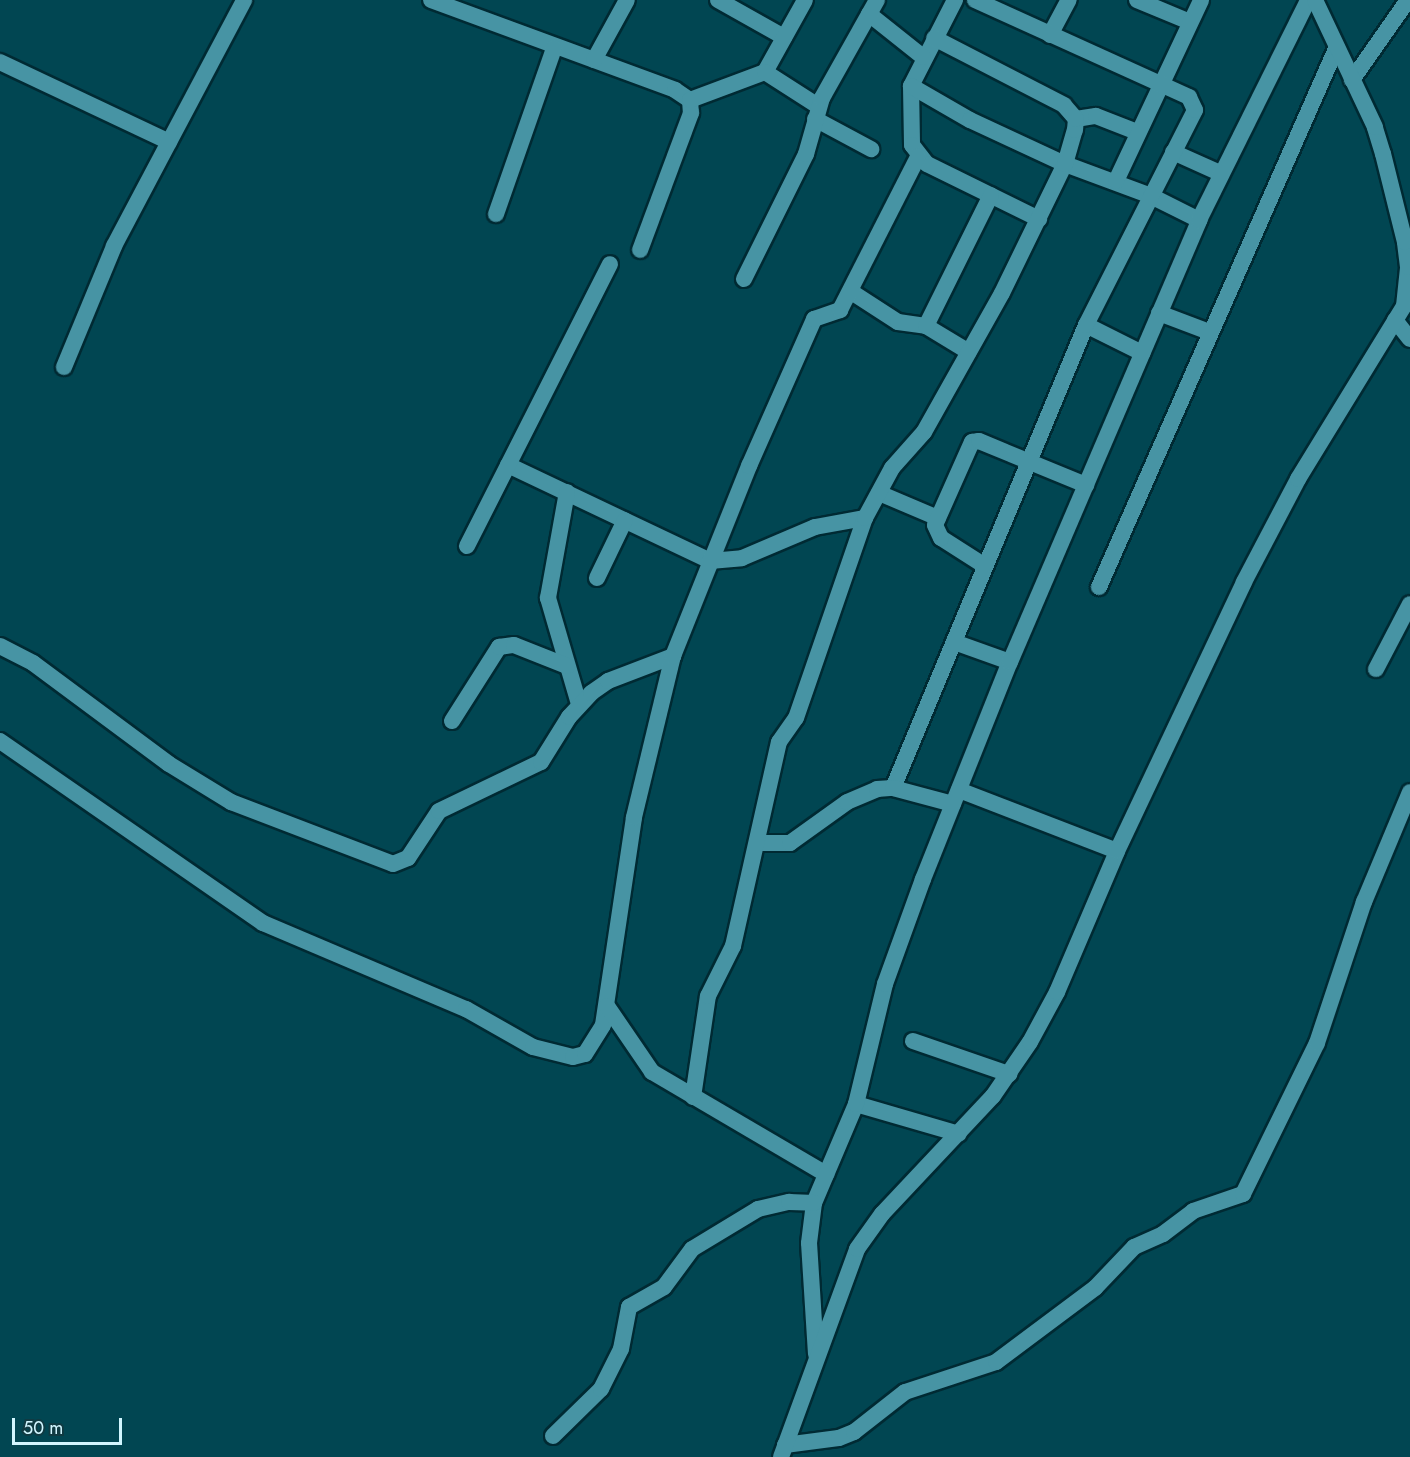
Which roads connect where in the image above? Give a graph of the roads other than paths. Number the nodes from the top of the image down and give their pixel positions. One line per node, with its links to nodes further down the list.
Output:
1 (244, 0): 32 (street)
2 (431, 0): 19 (street)
3 (627, 0): 22 (street)
4 (718, 0): 17 (street)
5 (805, 0): 17 (street)
6 (955, 0): 18 (street)
7 (975, 0): 16 (street)
8 (1068, 0): 16 (street)
9 (1137, 0): 15 (street)
10 (1201, 0): 15 (street)
11 (1308, 0): 37 (street)
12 (1315, 0): 20 (street)
13 (1408, 0): 25 (street)
14 (873, 7): 21 (street); 29 (street)
15 (1190, 22): 26 (street)
16 (1050, 35): 26 (street)
17 (784, 37): 24 (street)
18 (934, 38): 21 (street); 30 (street)
19 (554, 48): 22 (street); 41 (street)
20 (1336, 49): 25 (street); 53 (street)
21 (923, 57): 27 (street)
22 (594, 60): 28 (street)
23 (0, 63): 32 (street)
24 (765, 72): 28 (street); 29 (street)
25 (1352, 80): 46 (street)
26 (1158, 85): 31 (street); 34 (street)
27 (911, 86): 35 (street); 36 (street)
28 (690, 100): 44 (street)
29 (816, 112): 33 (street); 47 (street)
30 (1076, 119): 31 (street); 36 (street)
31 (1137, 132): 38 (street)
32 (169, 142): 57 (street)
33 (871, 149)
34 (1173, 152): 37 (street); 40 (street)
35 (918, 157): 39 (street); 48 (street)
36 (1065, 164): 38 (street); 42 (street)
37 (1220, 173): 43 (street)
38 (1116, 181): 40 (street)
39 (991, 195): 42 (street); 52 (street)
40 (1151, 196): 43 (street); 51 (street)
41 (496, 214)
42 (1039, 219): 55 (street)
43 (1199, 220): 49 (street)
44 (639, 250)
45 (610, 264): 59 (street)
46 (1409, 266): 50 (street)
47 (744, 279)
48 (850, 291): 52 (street); 67 (street)
49 (1159, 313): 53 (street); 56 (street)
50 (1395, 320): 54 (street); 85 (street)
51 (1086, 325): 56 (street); 58 (street)
52 (927, 326): 55 (street)
53 (1209, 332): 70 (street)
54 (1410, 339)
55 (969, 352): 62 (street)
56 (1142, 352): 60 (street)
57 (64, 367)
58 (1027, 461): 60 (street); 64 (street); 68 (street)
59 (508, 465): 61 (street); 66 (street)
60 (1086, 485): 75 (street)
61 (567, 492): 65 (street); 76 (street)
62 (879, 493): 63 (street); 64 (street)
63 (865, 518): 67 (street); 84 (street)
64 (938, 518): 68 (street)
65 (625, 520): 67 (street); 69 (street)
66 (467, 546)
67 (710, 561): 74 (street)
68 (985, 566): 72 (street)
69 (597, 578)
70 (1099, 587)
71 (1410, 604): 77 (street)
72 (954, 642): 75 (street); 81 (street)
73 (0, 646): 78 (street)
74 (673, 656): 78 (street); 86 (street)
75 (1010, 662): 83 (street)
76 (567, 666): 78 (street); 79 (street)
77 (1376, 669)
78 (579, 704)
79 (453, 721)
80 (0, 741): 86 (street)
81 (893, 788): 83 (street); 84 (street)
82 (1410, 792): 96 (street)
83 (956, 797): 85 (street); 90 (street)
84 (758, 843): 89 (street)
85 (1117, 851): 88 (street)
86 (607, 1006): 89 (street)
87 (914, 1041): 88 (street)
88 (1009, 1074): 91 (street)
89 (693, 1097): 92 (street)
90 (856, 1104): 91 (street); 92 (street)
91 (959, 1134): 94 (street)
92 (826, 1174): 93 (street)
93 (814, 1203): 94 (street); 95 (street)
94 (817, 1358): 96 (street)
95 (553, 1436)
96 (783, 1451)

